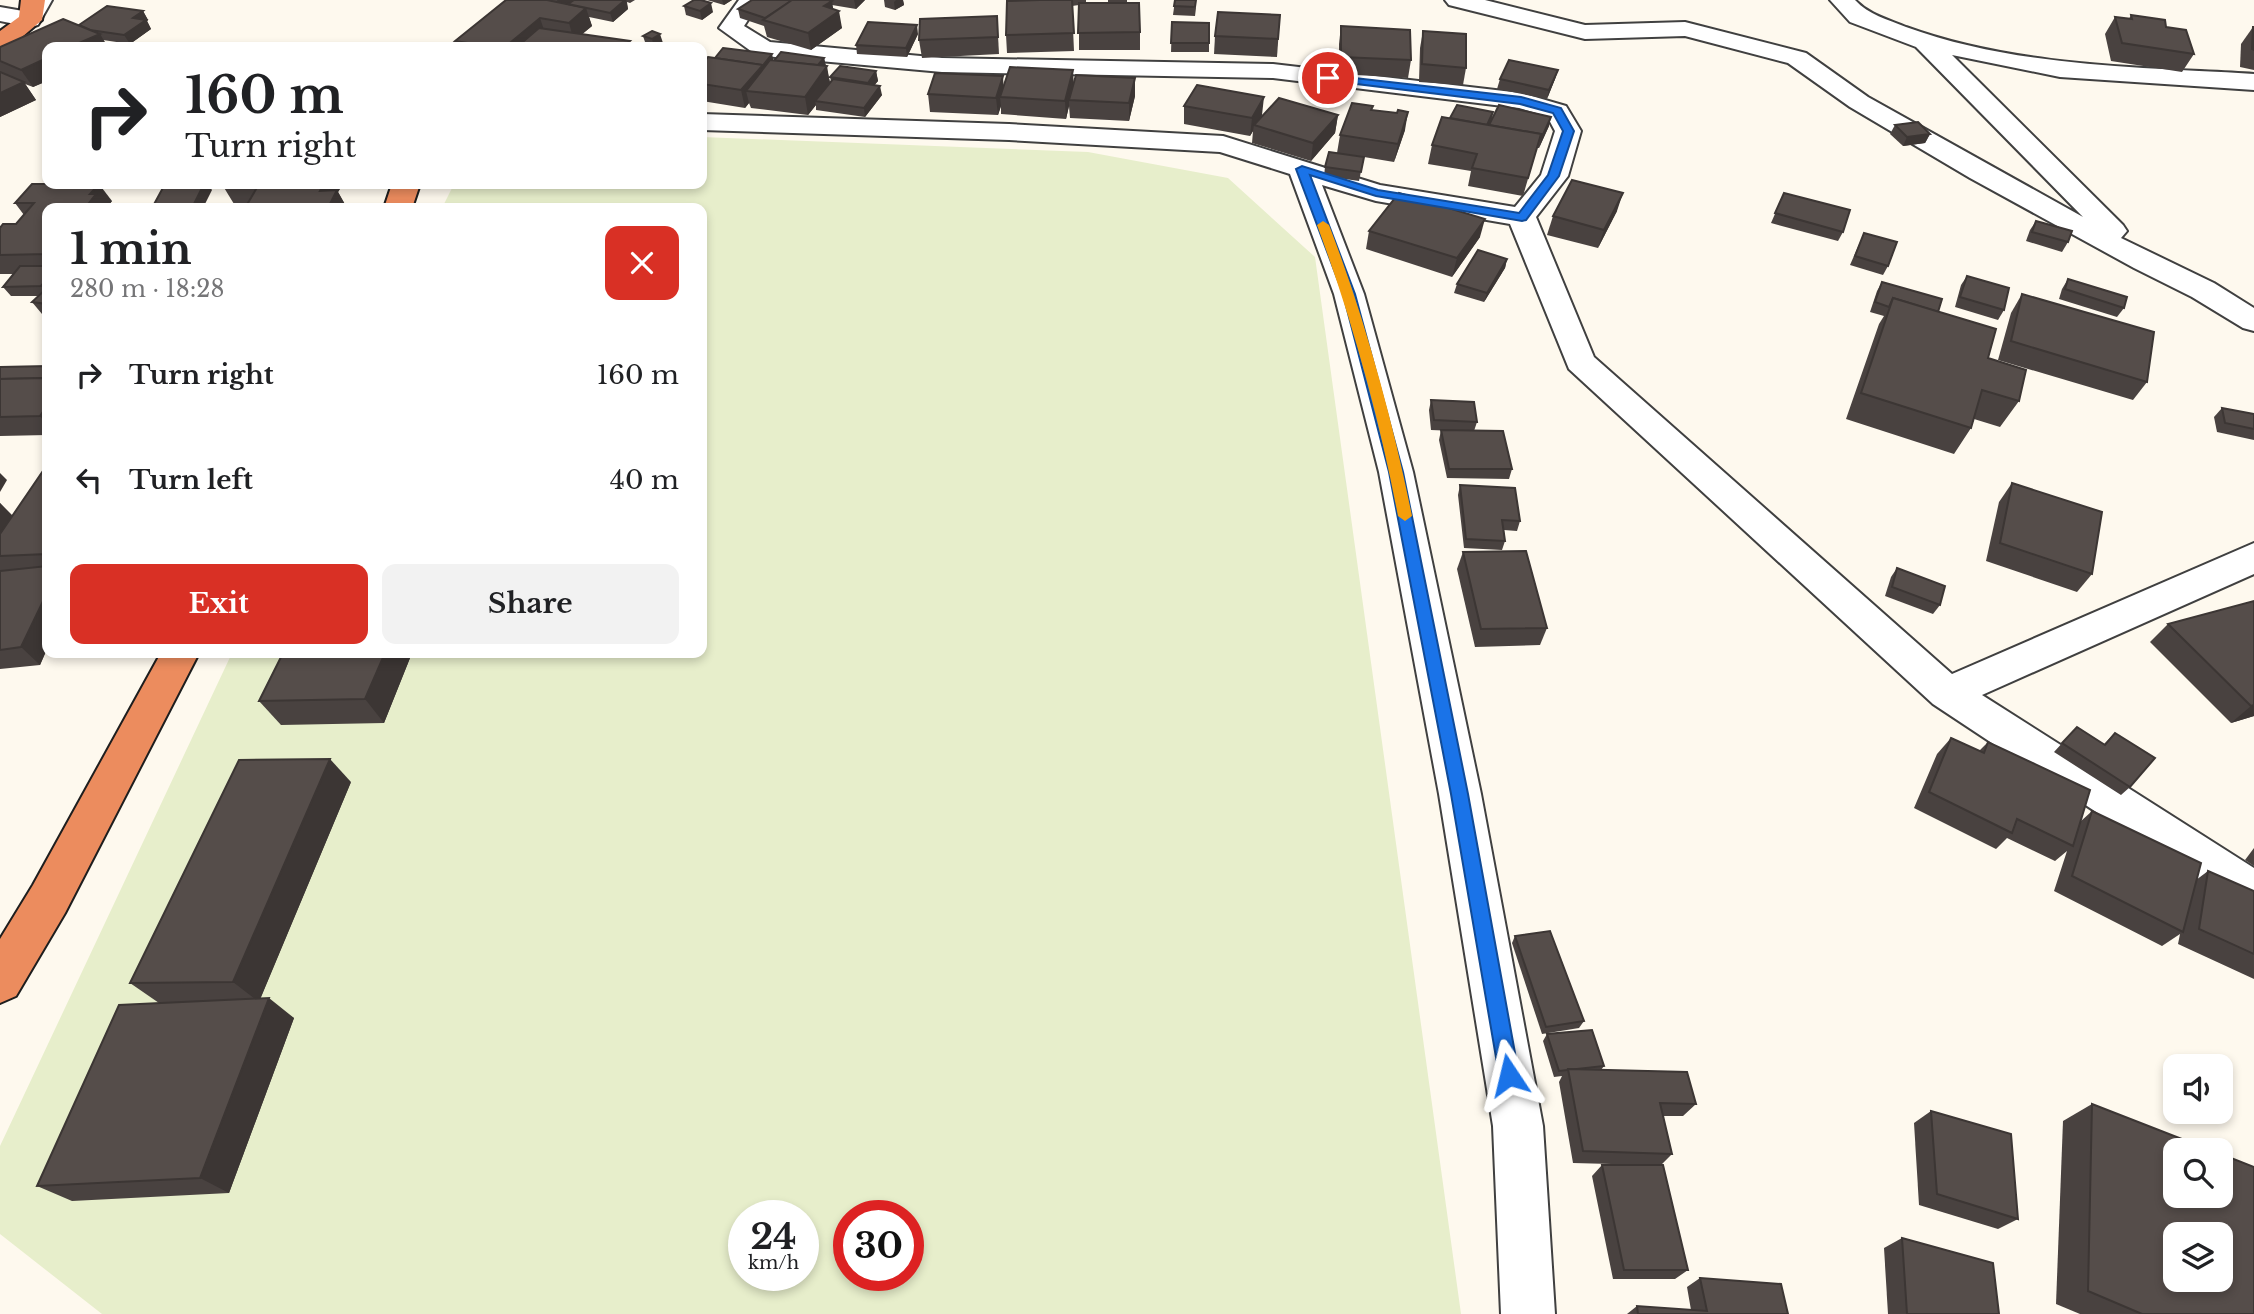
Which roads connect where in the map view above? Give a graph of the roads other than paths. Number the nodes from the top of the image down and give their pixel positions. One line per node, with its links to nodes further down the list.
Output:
1 (756, 0): 11 (street)
2 (1457, 0): 12 (street)
3 (1842, 0): 6 (street)
4 (34, 7): 5 (street); 7 (highway)
5 (0, 13)
6 (1925, 42): 8 (street); 12 (street)
7 (0, 43)
8 (2254, 82)
9 (707, 122): 10 (street)
10 (1302, 169): 11 (street); 21 (street)
11 (1522, 217): 18 (street)
12 (2144, 262): 13 (street)
13 (2203, 290): 14 (street); 15 (street)
14 (2254, 300)
15 (2254, 321)
16 (2254, 556): 18 (street)
17 (177, 658): 20 (highway)
18 (1947, 694): 19 (street)
19 (2254, 892)
20 (0, 981)
21 (1528, 1314)

